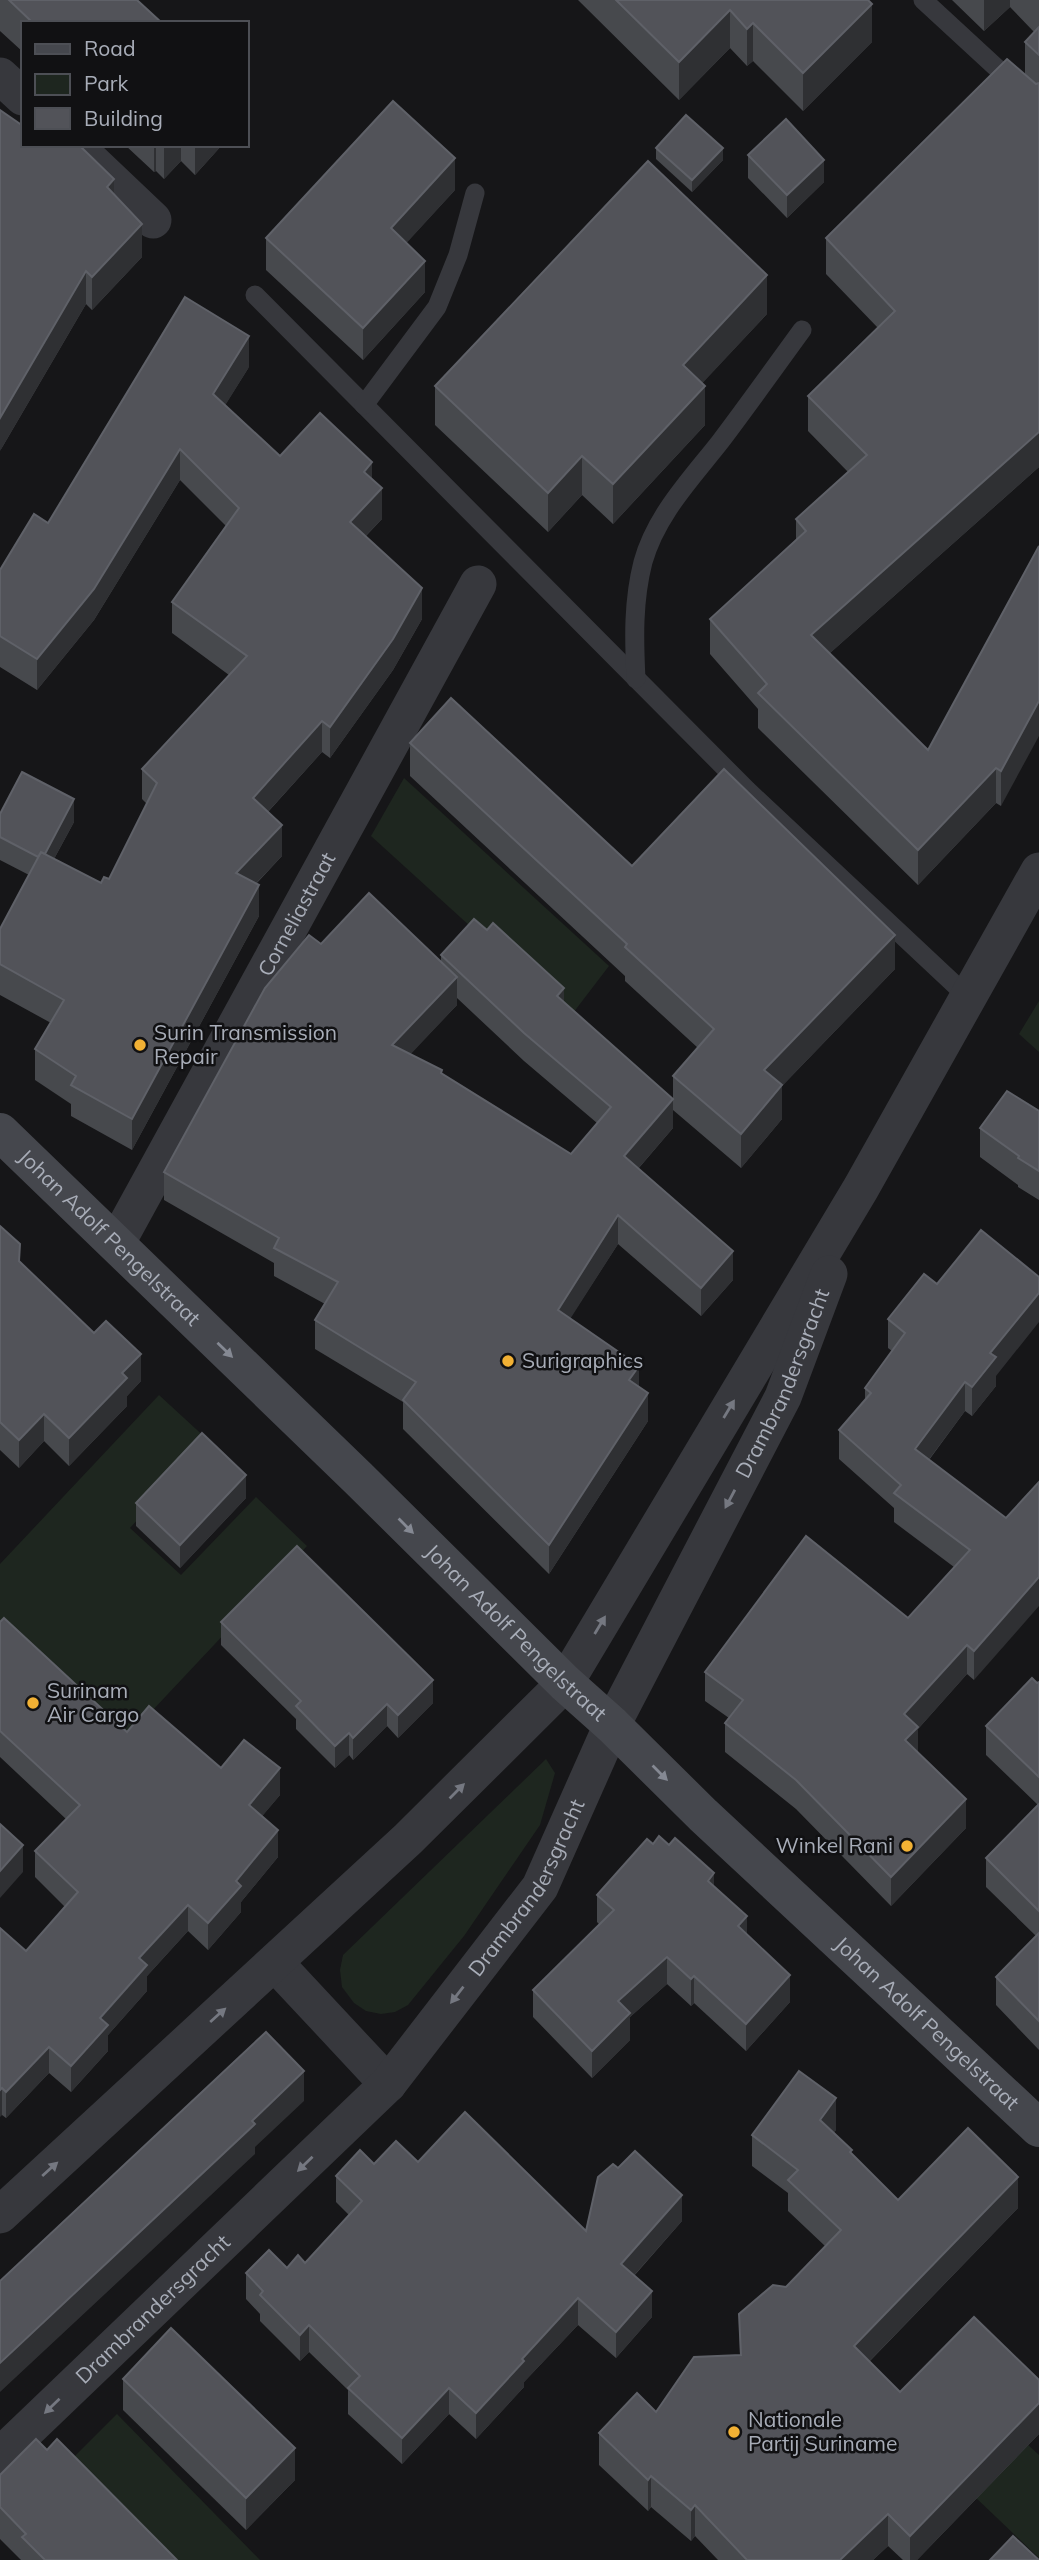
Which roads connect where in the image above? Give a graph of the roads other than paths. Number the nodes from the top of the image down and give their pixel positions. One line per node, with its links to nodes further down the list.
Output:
1 (923, 0): 4 (lane)
2 (0, 75): 3 (street)
3 (21, 95)
4 (1039, 107)
5 (76, 147): 7 (street)
6 (475, 193): 10 (lane)
7 (153, 220)
8 (255, 295): 10 (lane)
9 (802, 330): 12 (lane)
10 (364, 405): 12 (lane)
11 (478, 584): 17 (street, Corneliastraat)
12 (636, 679): 14 (lane)
13 (1039, 871): 14 (street, Drambrandersgracht)
14 (968, 997): 16 (street, Drambrandersgracht)
15 (0, 1132): 17 (main road, Johan Adolf Pengelstraat)
16 (861, 1188): 18 (street, Drambrandersgracht, one-way to 16); 19 (street, Drambrandersgracht, one-way to 19)
17 (116, 1244): 18 (main road, Johan Adolf Pengelstraat, one-way to 18)
18 (565, 1684): 19 (main road, Johan Adolf Pengelstraat); 20 (street, Drambrandersgracht, one-way to 18)
19 (612, 1726): 21 (street, Drambrandersgracht, one-way to 21); 22 (main road, Johan Adolf Pengelstraat, one-way to 22)
20 (275, 1963): 21 (street); 23 (street, Drambrandersgracht, one-way to 20)
21 (388, 2084): 24 (street, Drambrandersgracht, one-way to 24)
22 (1034, 2112)
23 (0, 2215)
24 (0, 2456)

